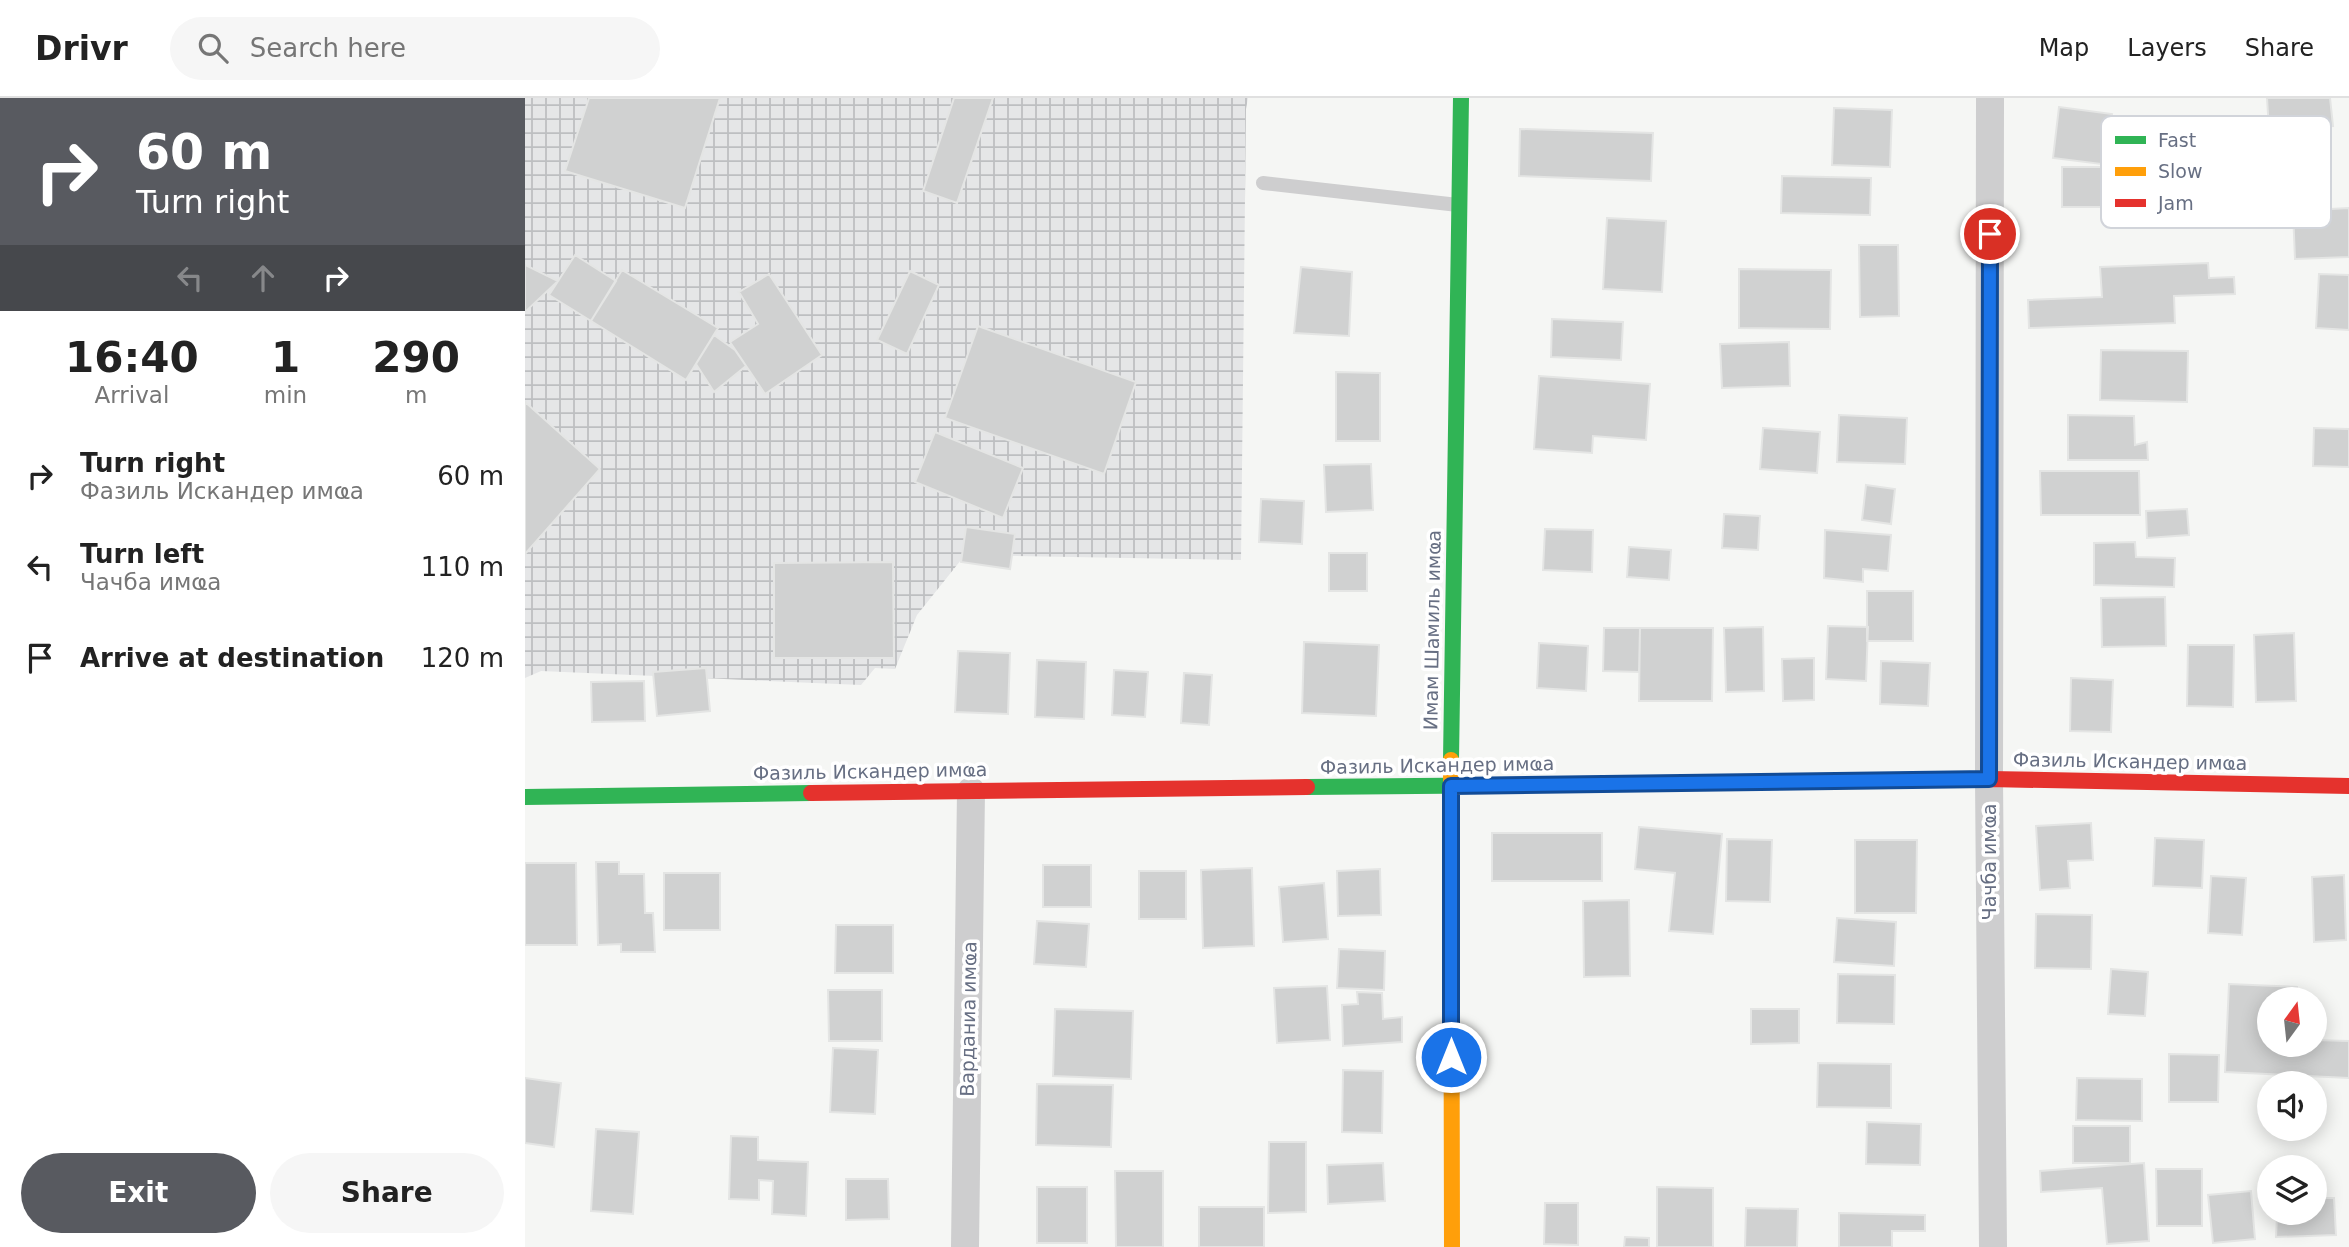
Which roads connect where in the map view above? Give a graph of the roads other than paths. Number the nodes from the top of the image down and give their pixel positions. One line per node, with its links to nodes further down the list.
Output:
1 (1461, 98): 4 (street, Имам Шамиль имҩа)
2 (1990, 98): 5 (street, Чачба имҩа)
3 (1263, 183): 4 (lane)
4 (1459, 205): 6 (street, Имам Шамиль имҩа)
5 (1989, 779): 6 (street, Фазиль Искандер имҩа); 7 (street, Фазиль Искандер имҩа); 12 (street, Чачба имҩа)
6 (1451, 786): 8 (street, Фазиль Искандер имҩа); 11 (street, Имам Шамиль имҩа)
7 (2349, 786)
8 (971, 791): 9 (street, Фазиль Искандер имҩа); 10 (street, Варданиа имҩа)
9 (525, 797)
10 (965, 1247)
11 (1451, 1247)
12 (1993, 1247)

